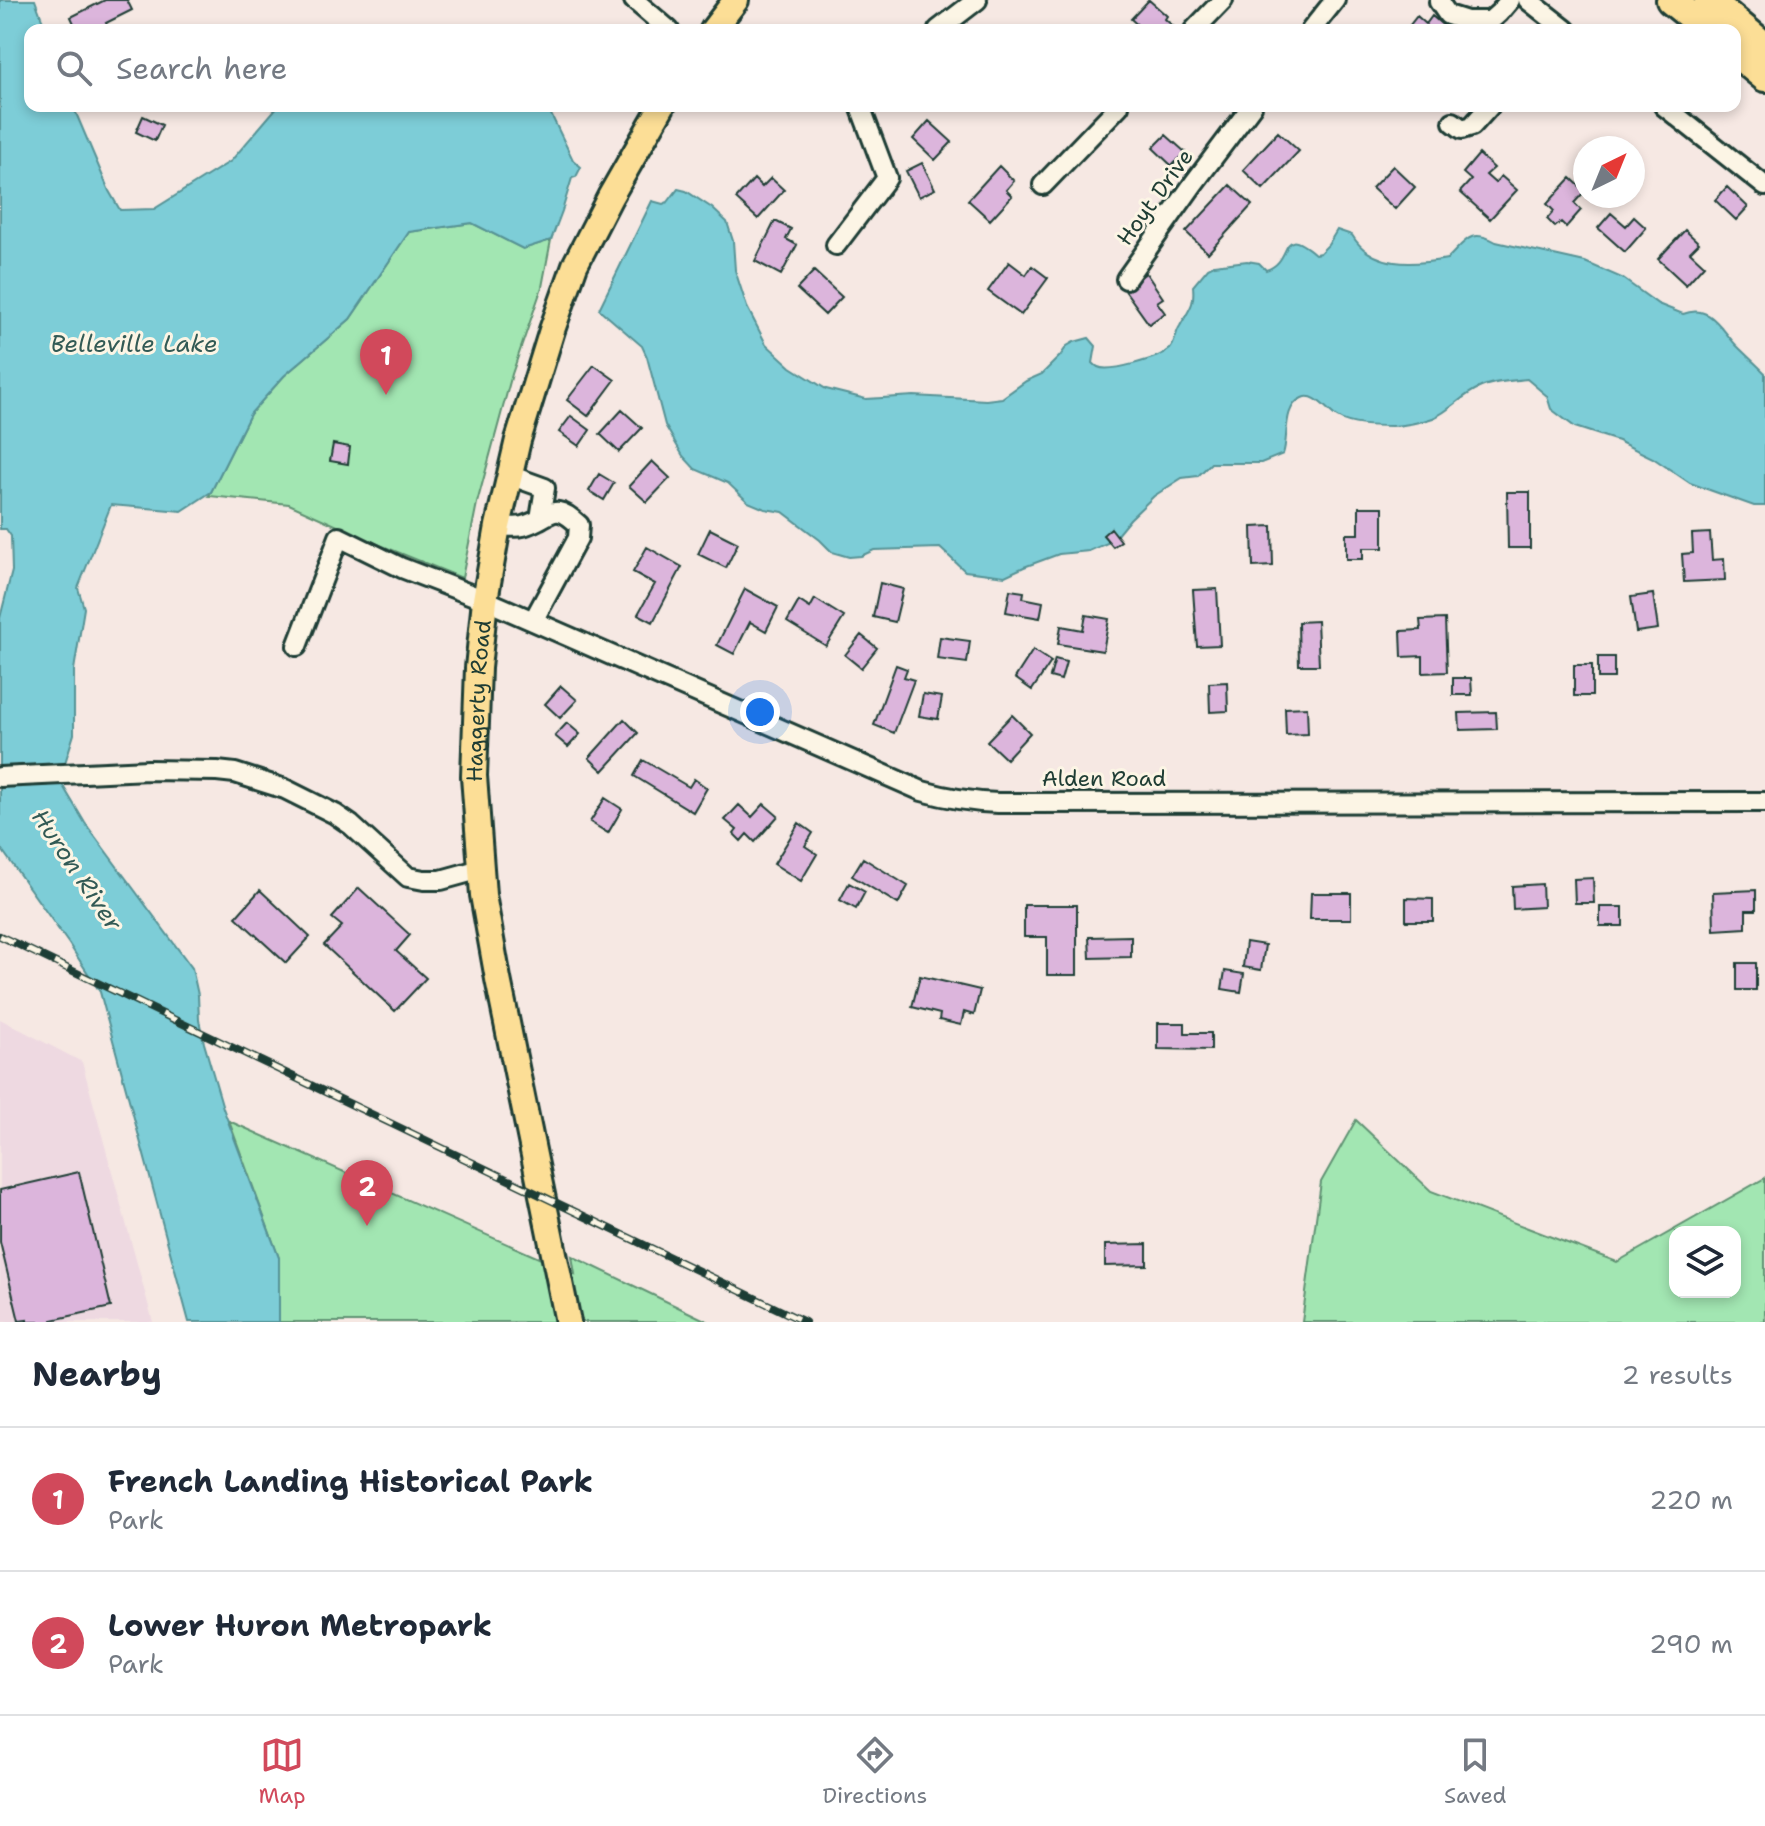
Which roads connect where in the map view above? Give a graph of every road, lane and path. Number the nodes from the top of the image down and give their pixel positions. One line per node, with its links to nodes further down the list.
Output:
1 (634, 0): 11 (street)
2 (736, 0): 12 (main road)
3 (977, 0): 13 (street)
4 (1223, 0): 14 (street)
5 (1335, 0): 15 (street)
6 (1441, 0): 7 (street)
7 (1510, 0)
8 (1528, 0): 16 (street)
9 (1671, 0): 17 (highway)
10 (1709, 0): 18 (highway)
11 (662, 24)
12 (718, 24)
13 (946, 24)
14 (1200, 24)
15 (1316, 24)
16 (1554, 24)
17 (1701, 24)
18 (1738, 24)
19 (1741, 27): 20 (highway)
20 (1765, 47)
21 (1741, 57): 22 (highway)
22 (1765, 77)
23 (659, 112): 34 (main road, Haggerty Road)
24 (862, 112): 32 (street)
25 (1113, 112): 30 (street)
26 (1247, 112): 33 (street, Hoyt Drive)
27 (1485, 112): 29 (street)
28 (1672, 112): 31 (street)
29 (1453, 122)
30 (1043, 185)
31 (1765, 186)
32 (836, 245)
33 (1126, 279)
34 (509, 475): 35 (street); 36 (main road, Haggerty Road)
35 (540, 519): 36 (street); 38 (street)
36 (498, 526): 37 (main road, Haggerty Road)
37 (485, 600): 38 (street, Alden Road); 39 (street, Alden Road); 42 (main road, Haggerty Road)
38 (533, 621): 41 (street, Alden Road)
39 (297, 646)
40 (0, 777): 42 (street)
41 (1765, 802)
42 (481, 869): 43 (main road, Haggerty Road)
43 (568, 1322)

